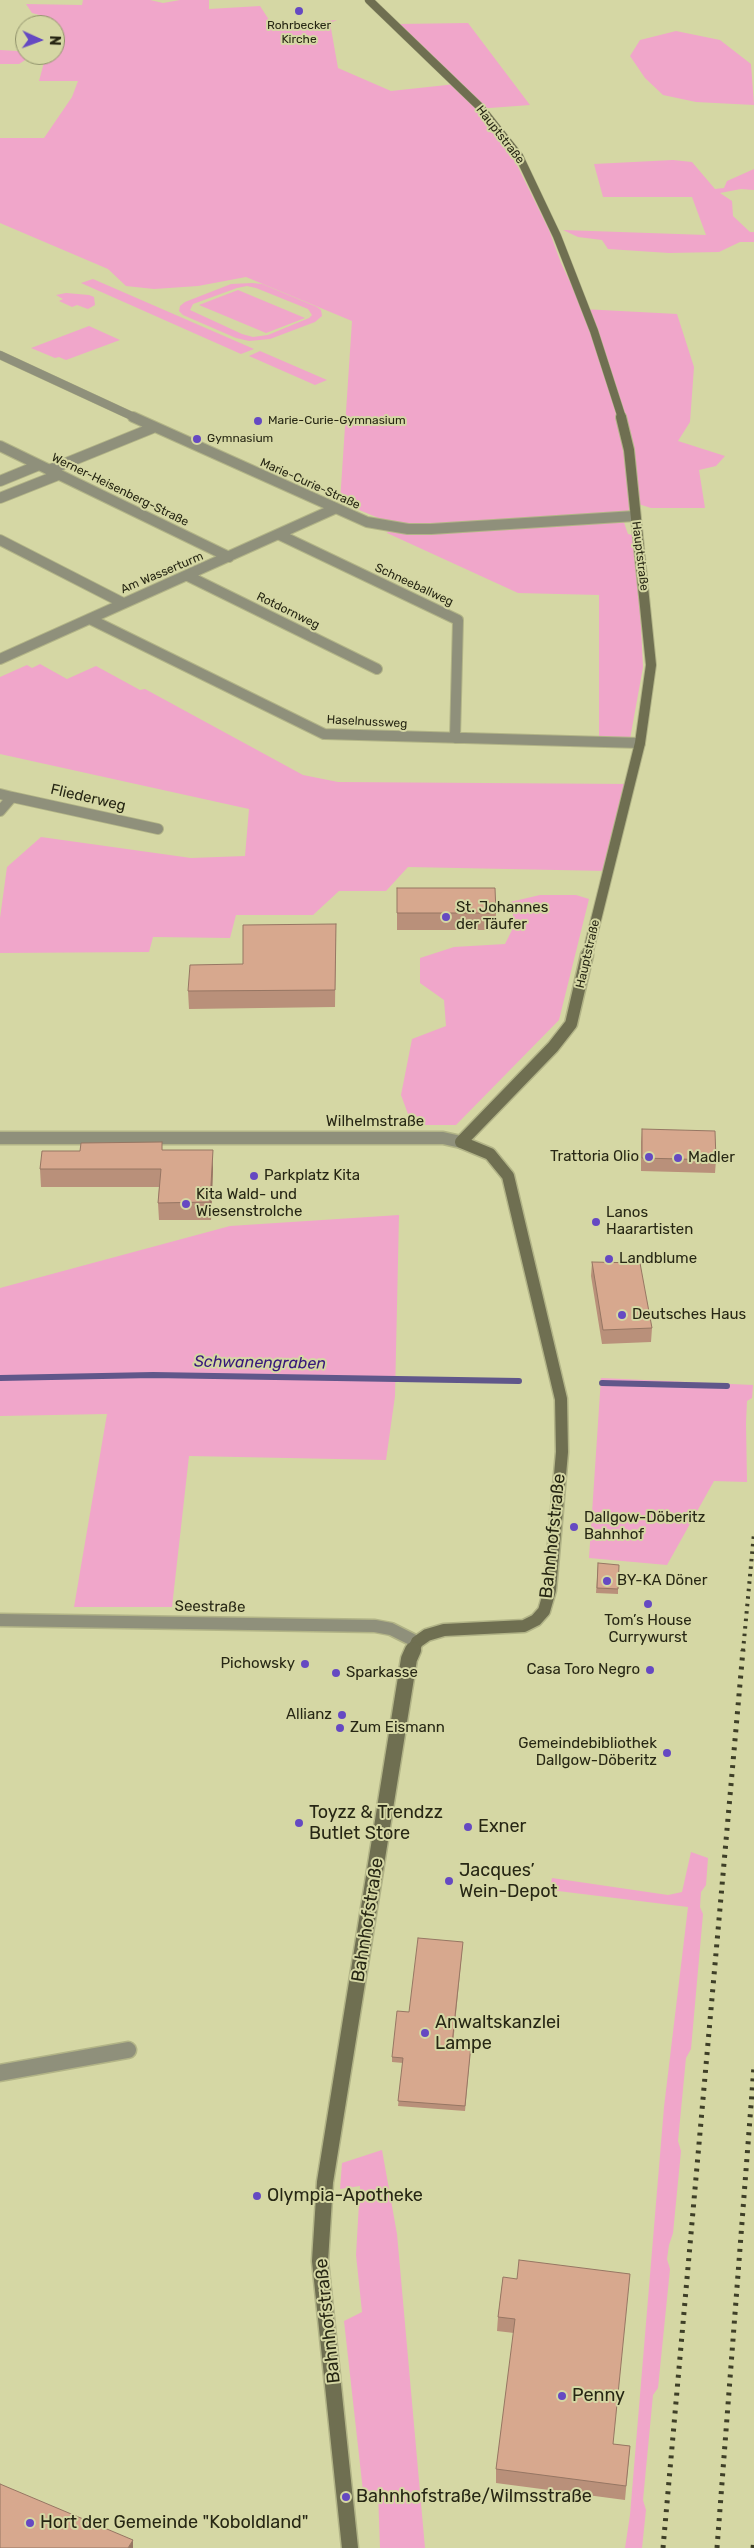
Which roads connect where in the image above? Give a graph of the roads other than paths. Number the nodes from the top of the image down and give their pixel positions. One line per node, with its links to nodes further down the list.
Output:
1 (369, 0): 11 (street, Hauptstraße)
2 (0, 355): 3 (street, Marie-Curie-Straße)
3 (156, 427): 6 (street); 10 (street, Marie-Curie-Straße)
4 (0, 446): 5 (street, Werner-Heisenberg-Straße)
5 (39, 465): 6 (street, Werner-Heisenberg-Straße); 8 (street)
6 (49, 470): 7 (street, Werner-Heisenberg-Straße)
7 (58, 475): 9 (street); 14 (street, Werner-Heisenberg-Straße)
8 (0, 481)
9 (0, 498)
10 (334, 510): 11 (street, Marie-Curie-Straße); 12 (street, Am Wasserturm)
11 (635, 516): 23 (street, Hauptstraße)
12 (280, 535): 14 (street, Am Wasserturm); 22 (street, Schneeballweg)
13 (0, 540): 16 (street)
14 (229, 557): 15 (street, Am Wasserturm)
15 (188, 576): 16 (street, Am Wasserturm); 21 (street, Rotdornweg)
16 (123, 603): 17 (street, Am Wasserturm)
17 (90, 618): 19 (street, Am Wasserturm); 22 (street, Haselnussweg)
18 (0, 648): 19 (street)
19 (10, 655): 20 (street, Am Wasserturm)
20 (0, 659)
21 (377, 669)
22 (455, 738): 23 (street, Haselnussweg)
23 (640, 743): 29 (street, Hauptstraße)
24 (0, 794): 25 (street, Fliederweg)
25 (12, 797): 26 (street); 27 (street, Fliederweg)
26 (0, 811)
27 (158, 829)
28 (0, 1138): 29 (street, Wilhelmstraße)
29 (461, 1142): 30 (street, Wilhelmstraße)
30 (561, 1399): 32 (street, Bahnhofstraße)
31 (0, 1620): 32 (street, Seestraße)
32 (416, 1642): 35 (street, Bahnhofstraße)
33 (128, 2050): 34 (street)
34 (0, 2073)
35 (350, 2548)

